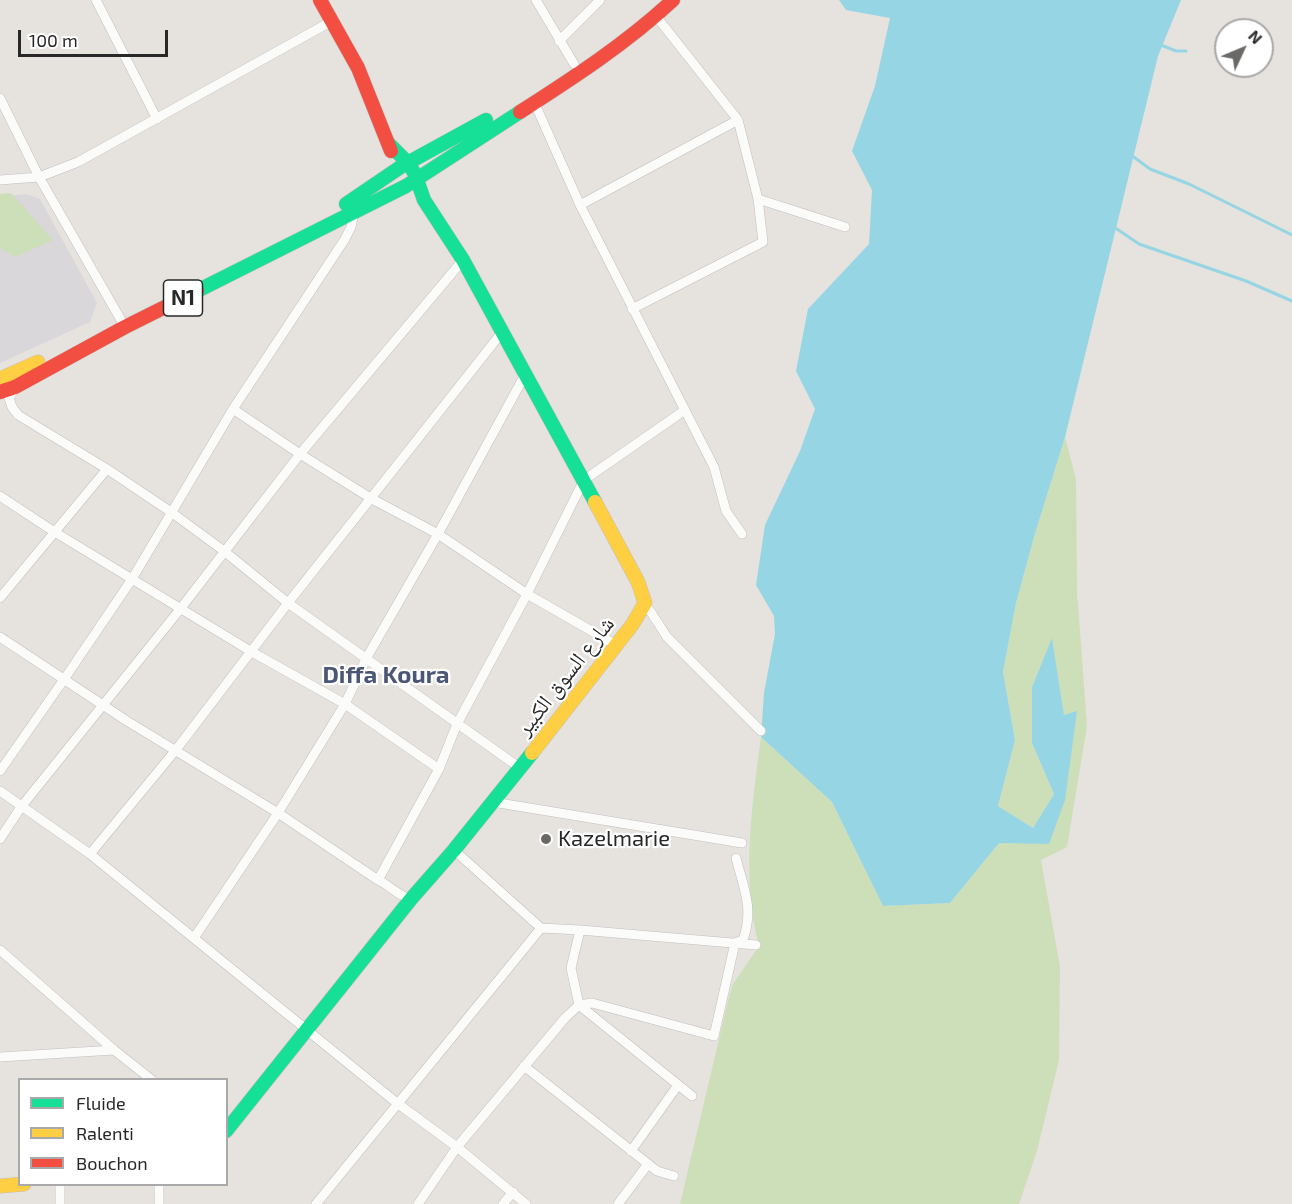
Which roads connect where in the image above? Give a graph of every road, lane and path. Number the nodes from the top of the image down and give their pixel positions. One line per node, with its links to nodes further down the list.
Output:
1 (96, 0): 13 (street)
2 (320, 0): 8 (main road)
3 (536, 0): 9 (street)
4 (600, 0): 9 (street)
5 (657, 0): 10 (main road, N1)
6 (673, 0): 7 (main road, N1)
7 (656, 16): 12 (main road, N1); 14 (street)
8 (332, 21): 13 (street); 15 (main road)
9 (559, 41): 10 (street)
10 (574, 64): 15 (main road, N1)
11 (0, 99): 16 (street)
12 (535, 104): 18 (main road, N1); 20 (street)
13 (157, 119): 16 (street)
14 (738, 120): 19 (street); 20 (street)
15 (402, 167): 18 (main road); 25 (main road, N1)
16 (39, 177): 17 (street); 25 (street)
17 (0, 180)
18 (412, 183): 21 (main road, N1); 23 (main road)
19 (758, 199): 22 (street); 24 (street)
20 (580, 205): 24 (street)
21 (354, 212): 29 (main road, N1); 31 (street)
22 (845, 227)
23 (463, 260): 26 (main road); 33 (street)
24 (632, 309): 32 (street)
25 (122, 320): 28 (main road, N1)
26 (503, 331): 27 (main road); 37 (street)
27 (526, 373): 35 (main road); 40 (street)
28 (0, 379)
29 (15, 387): 30 (main road, N1); 34 (street)
30 (0, 392)
31 (233, 409): 33 (street); 38 (street)
32 (685, 410): 35 (street); 41 (street)
33 (300, 454): 37 (street); 42 (street)
34 (107, 469): 38 (street); 39 (street)
35 (584, 480): 44 (street); 47 (main road)
36 (0, 496): 39 (street)
37 (372, 499): 40 (street); 46 (street)
38 (171, 512): 42 (street); 43 (street)
39 (53, 531): 43 (street); 45 (street)
40 (438, 534): 44 (street); 52 (street)
41 (742, 534)
42 (224, 551): 46 (street); 48 (street)
43 (132, 579): 48 (street); 53 (street)
44 (527, 594): 50 (street); 56 (street)
45 (0, 598)
46 (288, 603): 51 (street); 52 (street)
47 (645, 603): 50 (main road, شارع السوق الكبير); 57 (street)
48 (181, 608): 51 (street); 55 (street)
49 (0, 637): 53 (street)
50 (616, 645): 59 (main road, شارع السوق الكبير)
51 (252, 652): 54 (street); 58 (street)
52 (367, 657): 54 (street); 56 (street)
53 (65, 678): 55 (street); 61 (street)
54 (345, 704): 60 (street); 65 (street)
55 (104, 705): 58 (street); 64 (street)
56 (457, 724): 59 (street); 60 (street)
57 (761, 731)
58 (176, 751): 65 (street); 69 (street)
59 (520, 768): 63 (main road, شارع السوق الكبير)
60 (439, 769): 71 (street)
61 (0, 771)
62 (0, 791): 64 (street)
63 (493, 802): 67 (street); 68 (main road, شارع السوق الكبير)
64 (21, 807): 66 (street); 69 (street)
65 (278, 813): 71 (street); 75 (street)
66 (1, 836)
67 (742, 843)
68 (454, 850): 72 (main road, شارع السوق الكبير); 73 (street)
69 (90, 854): 75 (street)
70 (736, 858): 76 (street)
71 (378, 880): 72 (street)
72 (411, 899): 80 (main road, شارع السوق الكبير)
73 (541, 928): 74 (street); 87 (street)
74 (580, 930): 76 (street); 79 (street)
75 (194, 938): 80 (street)
76 (735, 944): 77 (street); 79 (street)
77 (756, 945)
78 (0, 950): 81 (street)
79 (579, 1005): 83 (street); 85 (street)
80 (308, 1029): 87 (street); 88 (main road, شارع السوق الكبير)
81 (114, 1050): 82 (street); 84 (street)
82 (0, 1057)
83 (524, 1066): 89 (street); 90 (street)
84 (149, 1078)
85 (678, 1085): 86 (street); 90 (street)
86 (692, 1096)
87 (397, 1102): 89 (street); 100 (street)
88 (228, 1129)
89 (457, 1147): 97 (street); 101 (street)
90 (631, 1151): 91 (street)
91 (648, 1164): 92 (street); 104 (street)
92 (674, 1176)
93 (18, 1185): 94 (main road)
94 (0, 1186)
95 (60, 1186): 98 (street)
96 (159, 1186): 99 (street)
97 (513, 1192): 102 (street); 103 (street)
98 (60, 1204)
99 (159, 1204)
100 (316, 1204)
101 (418, 1204)
102 (504, 1204)
103 (526, 1204)
104 (618, 1204)

